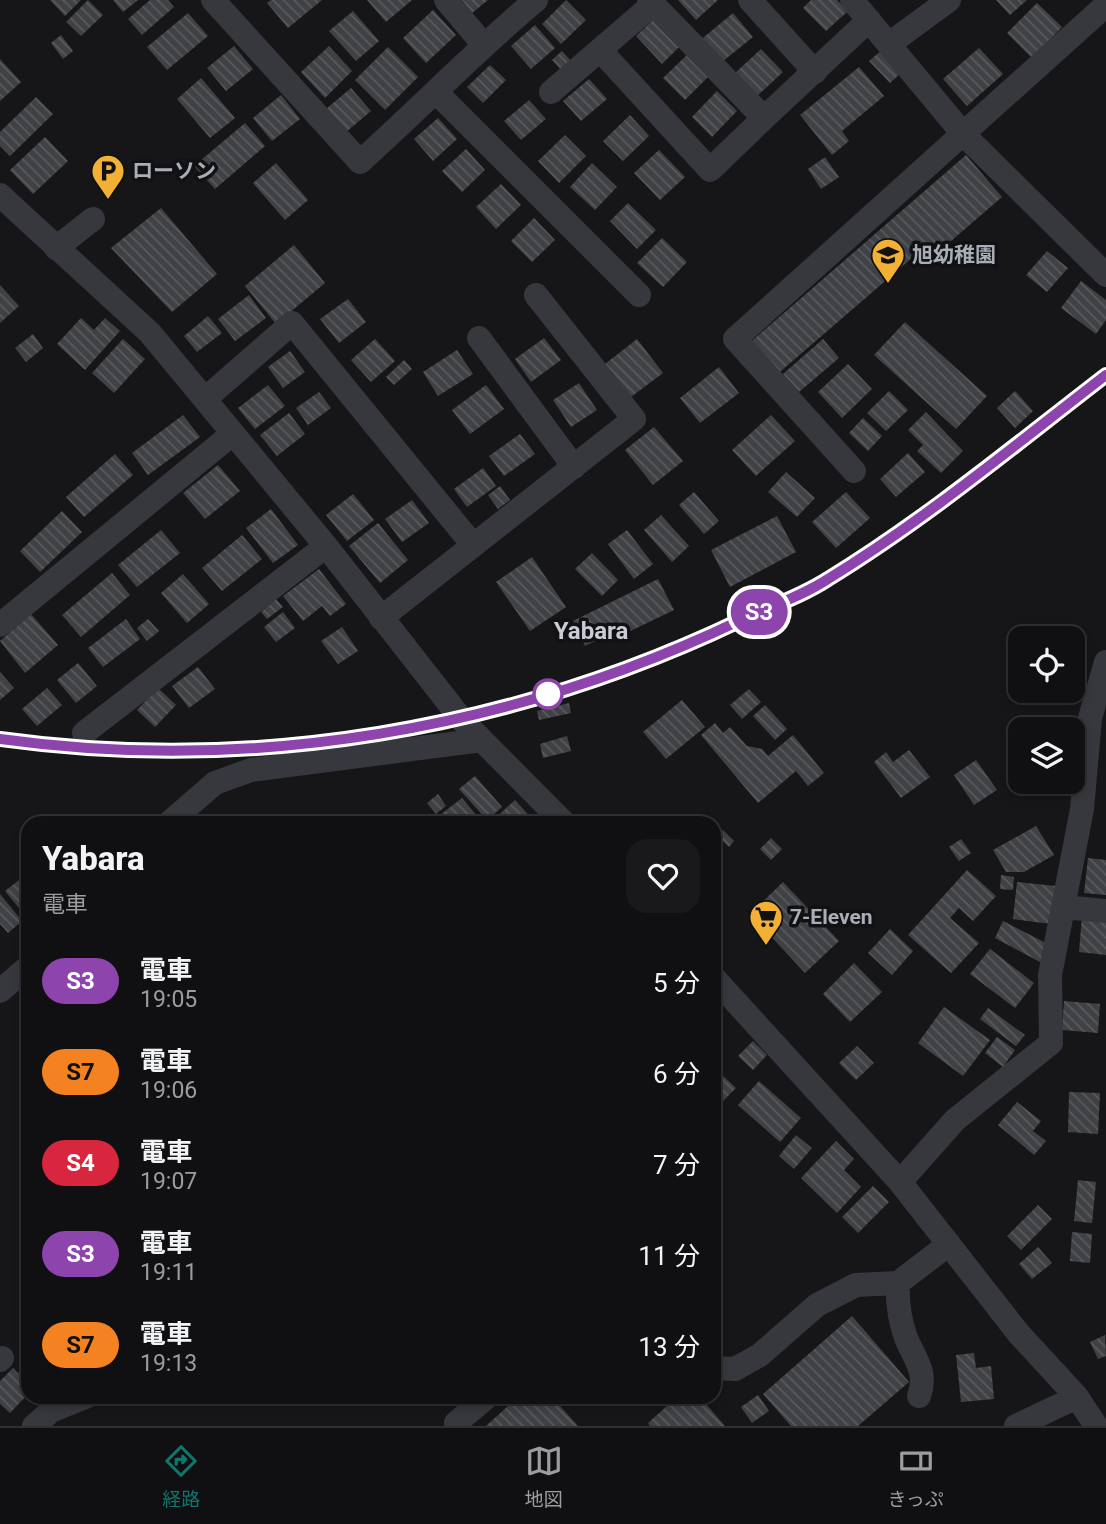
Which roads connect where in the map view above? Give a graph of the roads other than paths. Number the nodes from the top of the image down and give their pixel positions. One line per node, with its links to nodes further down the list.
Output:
1 (213, 0): 15 (street)
2 (446, 0): 10 (street)
3 (536, 0): 10 (street)
4 (750, 0): 13 (street)
5 (852, 0): 9 (street)
6 (949, 0): 11 (street)
7 (651, 2): 12 (street); 16 (street)
8 (1106, 5): 17 (street)
9 (869, 20): 11 (street); 13 (street)
10 (483, 44): 15 (street)
11 (889, 44): 17 (street)
12 (600, 50): 14 (street); 16 (street)
13 (815, 72): 16 (street)
14 (551, 92)
15 (437, 93): 23 (street)
16 (764, 118)
17 (964, 135): 21 (street); 28 (street)
18 (0, 195): 20 (street)
19 (93, 219): 20 (street)
20 (56, 248): 25 (street)
21 (1106, 275)
22 (536, 295): 27 (street)
23 (639, 295)
24 (479, 338): 27 (street)
25 (205, 399): 26 (street); 29 (street)
26 (231, 435): 30 (street); 32 (street)
27 (574, 467): 29 (street)
28 (853, 471)
29 (472, 545): 31 (street)
30 (326, 546): 31 (street); 34 (street)
31 (381, 618): 35 (street)
32 (0, 625)
33 (1106, 662): 38 (street)
34 (84, 733)
35 (482, 740): 36 (street); 37 (street)
36 (177, 816)
37 (557, 816)
38 (1063, 907): 39 (street); 43 (street)
39 (1106, 911)
40 (21, 973): 42 (street)
41 (721, 986): 43 (street)
42 (0, 991)
43 (900, 1182): 44 (street)
44 (949, 1244): 45 (street); 48 (street)
45 (898, 1283): 46 (street); 47 (street)
46 (721, 1368)
47 (919, 1396)
48 (1077, 1397): 53 (street); 54 (street)
49 (68, 1404): 52 (street)
50 (479, 1404): 51 (street)
51 (456, 1423)
52 (34, 1426)
53 (1016, 1426)
54 (1096, 1426)

